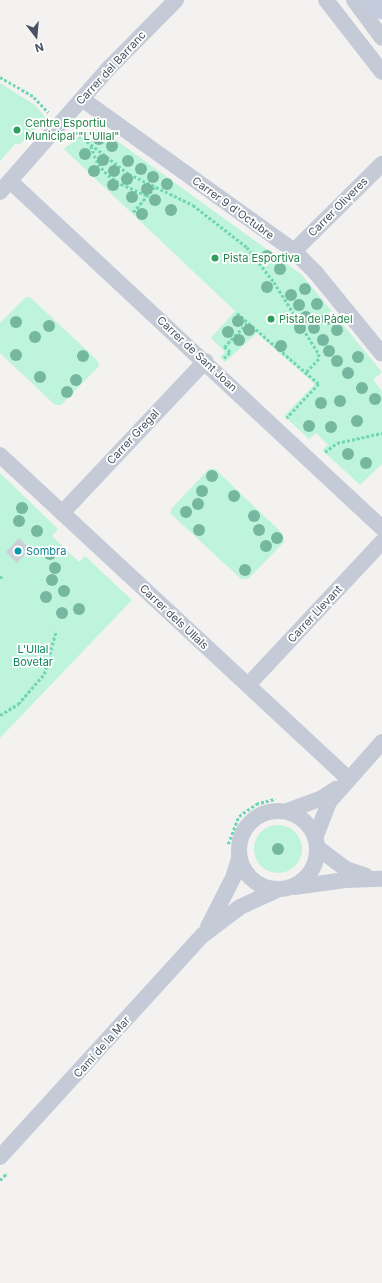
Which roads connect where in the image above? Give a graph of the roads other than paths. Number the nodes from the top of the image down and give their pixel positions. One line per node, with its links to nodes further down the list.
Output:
1 (176, 0): 8 (street, Carrer del Barranc)
2 (326, 0): 7 (street)
3 (354, 0): 6 (street)
4 (375, 0): 5 (main road)
5 (382, 8)
6 (382, 38)
7 (382, 72)
8 (82, 99): 10 (street, Carrer del Barranc); 11 (street, Carrer 9 d'Octubre)
9 (382, 164): 11 (street, Carrer Oliveres)
10 (5, 186): 13 (street, Carrer de Sant Joan)
11 (294, 251): 12 (street, Carrer 9 d'Octubre)
12 (382, 354)
13 (209, 365): 15 (street, Carrer Gregal); 16 (street, Carrer de Sant Joan)
14 (0, 455): 15 (street, Carrer dels Ullals)
15 (62, 513): 18 (street, Carrer dels Ullals)
16 (382, 528)
17 (382, 542): 18 (street, Carrer Llevant)
18 (248, 685): 20 (street, Carrer dels Ullals)
19 (382, 742): 20 (street)
20 (346, 781): 21 (street); 22 (street)
21 (283, 805): 22 (street); 23 (street)
22 (317, 842): 24 (street); 25 (street)
23 (233, 854): 25 (street); 26 (street, Camí de la Mar)
24 (379, 879): 25 (street)
25 (284, 889): 26 (street, Camí de la Mar)
26 (203, 935): 27 (street, Camí de la Mar)
27 (0, 1157)

